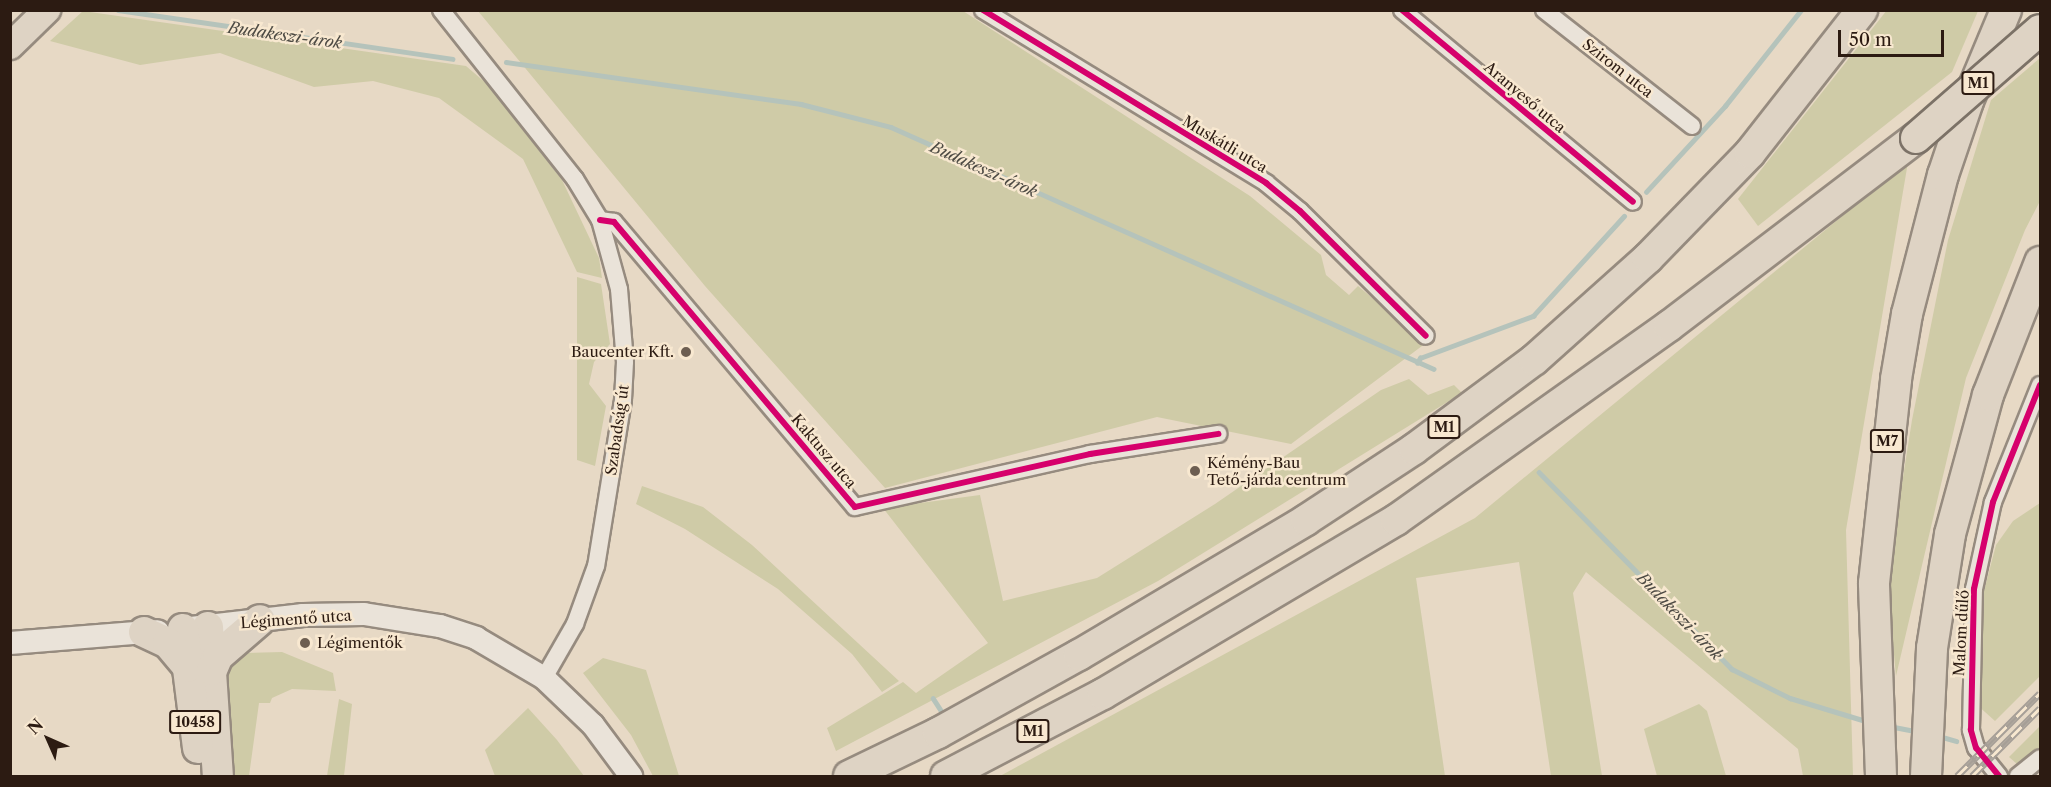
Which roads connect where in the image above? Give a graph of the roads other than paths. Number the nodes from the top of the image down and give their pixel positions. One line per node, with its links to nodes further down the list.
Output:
1 (47, 10): 9 (main road)
2 (441, 10): 12 (street, Szabadság út)
3 (983, 10): 14 (street, Muskátli utca)
4 (1402, 10): 11 (street, Aranyeső utca)
5 (1544, 10): 10 (street, Szirom utca)
6 (1862, 10): 28 (highway, M1)
7 (2006, 10): 29 (highway, M7)
8 (2040, 30): 24 (highway, M1, bridge)
9 (10, 46)
10 (1692, 126)
11 (1633, 202)
12 (600, 220): 16 (street, Kaktusz utca); 22 (street, Szabadság út)
13 (2040, 262): 30 (highway)
14 (1426, 336)
15 (2040, 385): 31 (street, Malom dűlő)
16 (1218, 434)
17 (260, 620): 18 (main road, Légimentő utca); 21 (highway); 22 (main road, Légimentő utca)
18 (195, 628): 19 (main road, Légimentő utca); 21 (highway)
19 (144, 632): 20 (main road, Légimentő utca); 21 (highway)
20 (10, 643)
21 (200, 669): 25 (highway, 10458); 26 (highway)
22 (544, 678): 27 (main road, Légimentő utca)
23 (2040, 758): 32 (street)
24 (961, 774)
25 (201, 777)
26 (218, 777)
27 (631, 777)
28 (849, 777)
29 (1881, 777)
30 (1926, 777)
31 (1999, 777)
32 (2018, 777)

